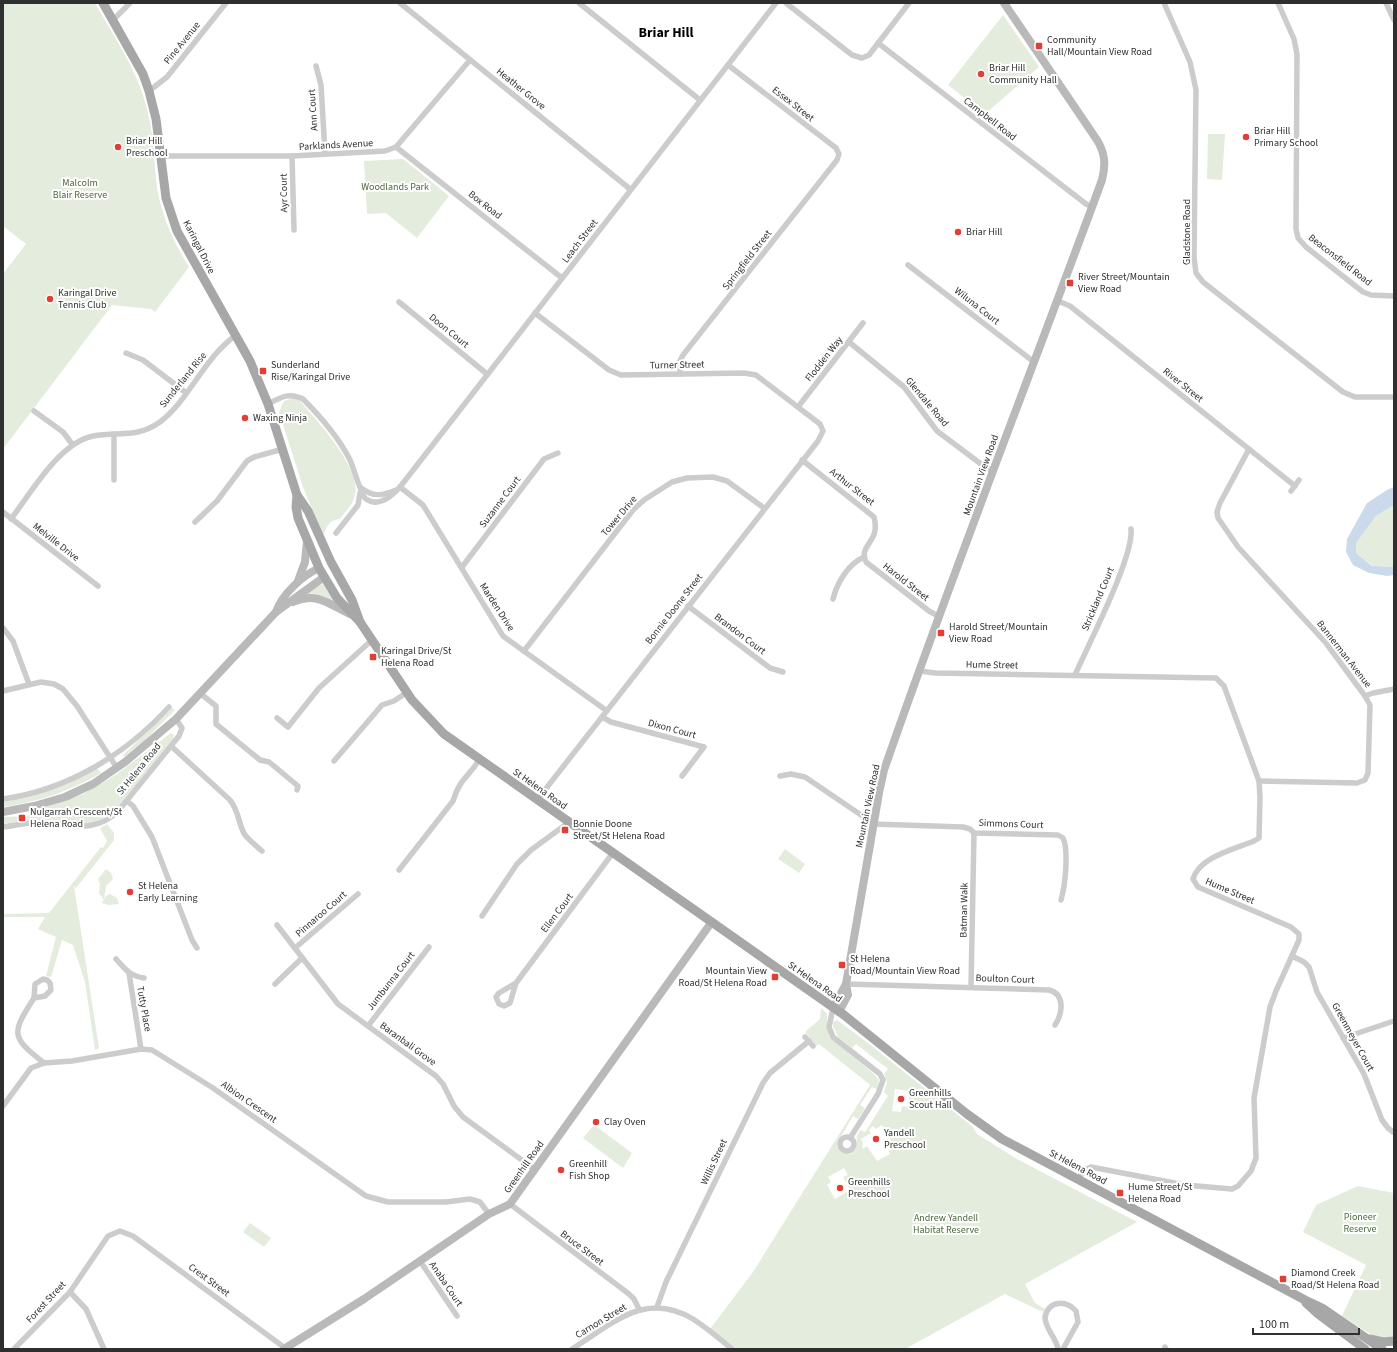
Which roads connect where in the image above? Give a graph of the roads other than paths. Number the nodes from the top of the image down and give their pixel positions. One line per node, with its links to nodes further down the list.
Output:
1 (103, 3): 13 (main road, Karingal Drive)
2 (130, 3): 13 (street)
3 (226, 3): 19 (street, Pine Avenue)
4 (400, 3): 16 (street, Heather Grove)
5 (579, 3): 20 (street)
6 (776, 3): 18 (street, Leach Street)
7 (786, 3): 15 (street)
8 (909, 3): 15 (street)
9 (1004, 3): 27 (street, Mountain View Road)
10 (1164, 3): 43 (street, Gladstone Road)
11 (1278, 3): 31 (street, Beaconsfield Road)
12 (1386, 3): 14 (street)
13 (113, 20): 19 (main road, Karingal Drive)
14 (1394, 20)
15 (878, 43): 27 (street, Campbell Road)
16 (470, 60): 21 (street); 26 (street, Heather Grove)
17 (316, 66): 22 (street, Ann Court)
18 (728, 66): 20 (street, Leach Street); 25 (street, Essex Street)
19 (149, 90): 23 (main road, Karingal Drive)
20 (700, 100): 26 (street, Leach Street)
21 (396, 147): 22 (street, Parklands Avenue); 30 (street, Box Road)
22 (325, 153): 24 (street, Parklands Avenue)
23 (161, 156): 24 (street, Parklands Avenue); 36 (main road, Karingal Drive)
24 (292, 156): 28 (street, Ayr Court)
25 (837, 160): 41 (street, Springfield Street)
26 (630, 189): 30 (street, Leach Street)
27 (1092, 207): 32 (street, Mountain View Road)
28 (294, 230)
29 (908, 265): 39 (street, Wiluna Court)
30 (562, 278): 34 (street, Leach Street)
31 (1394, 296)
32 (1058, 301): 39 (street, Mountain View Road); 51 (street, River Street)
33 (399, 302): 40 (street, Doon Court)
34 (535, 313): 40 (street, Leach Street); 41 (street, Turner Street)
35 (863, 323): 37 (street, Flodden Way)
36 (236, 335): 42 (street, Sunderland Rise); 44 (main road, Karingal Drive)
37 (849, 342): 45 (street, Flodden Way); 54 (street, Glendale Road)
38 (126, 353): 42 (street)
39 (1034, 362): 54 (street, Mountain View Road)
40 (487, 374): 59 (street, Leach Street)
41 (680, 374): 45 (street, Turner Street)
42 (185, 392): 48 (street, Sunderland Rise)
43 (1394, 397)
44 (268, 404): 50 (main road, Karingal Drive); 58 (street)
45 (798, 406): 47 (street, Turner Street)
46 (34, 411): 49 (street)
47 (822, 427): 53 (street, Bonnie Doone Street)
48 (114, 434): 49 (street, Sunderland Rise); 55 (street)
49 (72, 444): 64 (street, Sunderland Rise)
50 (283, 449): 61 (main road, Karingal Drive); 65 (street)
51 (1249, 449): 57 (street, River Street); 95 (street, Bannerman Avenue)
52 (558, 453): 71 (street, Suzanne Court)
53 (802, 460): 62 (street, Bonnie Doone Street); 69 (street, Arthur Street)
54 (993, 471): 82 (street, Mountain View Road)
55 (114, 480)
56 (1299, 480): 57 (street)
57 (1295, 486): 60 (street)
58 (361, 488): 59 (street); 67 (street)
59 (399, 488): 71 (street, Marden Drive)
60 (1291, 491)
61 (297, 495): 68 (main road, Karingal Drive); 70 (main road, Karingal Drive)
62 (764, 508): 79 (street, Bonnie Doone Street); 86 (street, Tower Drive)
63 (3, 512): 64 (street, Melville Drive)
64 (11, 519): 76 (street, Melville Drive)
65 (195, 522)
66 (1131, 529): 89 (street, Strickland Court)
67 (336, 532)
68 (307, 541): 72 (main road, Karingal Drive); 75 (street)
69 (864, 557): 77 (street); 82 (street, Harold Street)
70 (331, 562): 72 (main road, St Helena Road); 73 (main road, Karingal Drive)
71 (462, 567): 86 (street, Marden Drive)
72 (319, 568): 74 (main road, Karingal Drive); 75 (street, St Helena Road)
73 (336, 571): 74 (main road, St Helena Road); 83 (main road, St Helena Road)
74 (324, 577): 78 (street, St Helena Road); 81 (main road, St Helena Road)
75 (297, 584): 80 (street, St Helena Road)
76 (98, 586)
77 (833, 600)
78 (287, 604): 80 (street, St Helena Road); 81 (street)
79 (688, 606): 88 (street, Brandon Court); 97 (street, Bonnie Doone Street)
80 (276, 612): 94 (street, St Helena Road)
81 (350, 614): 83 (main road, St Helena Road)
82 (940, 617): 87 (street, Mountain View Road)
83 (360, 622): 85 (main road, St Helena Road)
84 (3, 628): 90 (street)
85 (372, 640): 93 (main road, St Helena Road); 99 (street)
86 (524, 651): 97 (street, Marden Drive)
87 (920, 671): 89 (street, Hume Street); 115 (street, Mountain View Road)
88 (783, 672)
89 (1075, 675): 108 (street, Hume Street)
90 (29, 684): 92 (street); 102 (street)
91 (1394, 690): 95 (street)
92 (3, 691)
93 (406, 693): 103 (main road, St Helena Road); 104 (street)
94 (201, 694): 100 (street, St Helena Road); 109 (street)
95 (1366, 696): 108 (street, Bannerman Avenue)
96 (169, 706): 102 (street, St Helena Road)
97 (607, 711): 98 (street, Bonnie Doone Street)
98 (602, 717): 106 (street, Dixon Court); 112 (street, Bonnie Doone Street)
99 (277, 718)
100 (176, 719): 101 (street, St Helena Road); 105 (street, St Helena Road)
101 (171, 746): 111 (street, St Helena Road); 118 (street)
102 (110, 758): 105 (street); 110 (street, St Helena Road)
103 (480, 760): 112 (main road, St Helena Road); 120 (street)
104 (334, 761)
105 (117, 768): 113 (street, St Helena Road)
106 (682, 776)
107 (780, 776): 115 (street)
108 (1259, 781): 129 (street, Hume Street)
109 (298, 790)
110 (3, 799)
111 (127, 800): 116 (street, St Helena Road); 127 (street)
112 (537, 800): 114 (main road, St Helena Road)
113 (3, 812)
114 (568, 823): 119 (main road, St Helena Road); 123 (street)
115 (874, 823): 117 (street, Simmons Court); 136 (street, Mountain View Road)
116 (3, 827)
117 (974, 833): 122 (street, Simmons Court); 137 (street, Batman Walk)
118 (262, 851)
119 (612, 854): 124 (main road, St Helena Road); 134 (street, Ellen Court)
120 (399, 870)
121 (358, 894): 128 (street, Pinnaroo Court)
122 (1061, 900)
123 (482, 916)
124 (711, 923): 139 (main road, St Helena Road); 150 (street, Greenhill Road)
125 (277, 925): 128 (street, Baranbali Grove)
126 (429, 947): 142 (street, Jumbunna Court)
127 (197, 948)
128 (295, 948): 130 (street, Baranbali Grove)
129 (1292, 956): 143 (street, Greenmeyer Court); 151 (street, Hume Street)
130 (302, 958): 135 (street); 142 (street, Baranbali Grove)
131 (116, 959): 132 (street, Tutty Place)
132 (129, 973): 133 (street, Tutty Place); 145 (street, Tutty Place)
133 (144, 978)
134 (516, 983)
135 (275, 984)
136 (846, 984): 137 (street, Boulton Court); 139 (street, Mountain View Road)
137 (971, 987): 141 (street, Boulton Court)
138 (34, 998): 146 (street)
139 (836, 1010): 149 (street); 151 (main road, St Helena Road)
140 (1394, 1021): 143 (street)
141 (1055, 1025)
142 (368, 1026): 150 (street, Baranbali Grove)
143 (1343, 1038): 148 (street, Greenmeyer Court)
144 (813, 1046): 158 (street, Willis Street)
145 (141, 1049): 146 (street, Albion Crescent); 153 (street, Albion Crescent)
146 (44, 1063): 147 (street, Albion Crescent)
147 (3, 1106)
148 (1393, 1132)
149 (850, 1138)
150 (534, 1169): 152 (street, Greenhill Road)
151 (1077, 1179): 157 (main road, St Helena Road)
152 (510, 1204): 153 (street, Greenhill Road); 159 (street, Bruce Street)
153 (489, 1214): 155 (street, Greenhill Road)
154 (120, 1231): 156 (street, Forest Street); 163 (street, Crest Street)
155 (420, 1261): 160 (street, Anaba Court); 163 (street, Greenhill Road)
156 (70, 1292): 164 (street, Forest Street); 165 (street)
157 (1305, 1300): 161 (main road, St Helena Road); 170 (main road, St Helena Road)
158 (657, 1307): 159 (street, Carnon Street); 167 (street)
159 (639, 1310): 166 (street, Carnon Street)
160 (457, 1316)
161 (1365, 1338): 162 (main road); 171 (main road, St Helena Road)
162 (1394, 1341)
163 (284, 1348)
164 (14, 1349)
165 (104, 1349)
166 (572, 1349)
167 (732, 1349)
168 (1058, 1349): 169 (street)
169 (1063, 1349)
170 (1365, 1349)
171 (1382, 1349)

